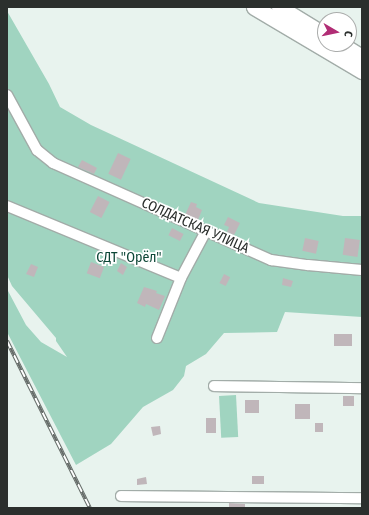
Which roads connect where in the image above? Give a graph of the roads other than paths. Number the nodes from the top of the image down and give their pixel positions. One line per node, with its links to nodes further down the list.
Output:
1 (254, 7): 4 (highway)
2 (279, 7): 3 (highway)
3 (317, 30)
4 (362, 71)
5 (7, 96): 7 (street, СОЛДАТСКАЯ УЛИЦА)
6 (7, 206): 9 (street)
7 (206, 231): 8 (street, СОЛДАТСКАЯ УЛИЦА); 9 (street)
8 (362, 270)
9 (181, 278): 10 (street)
10 (157, 338)
11 (214, 386): 12 (street)
12 (362, 388)
13 (120, 496): 14 (street)
14 (362, 498)

